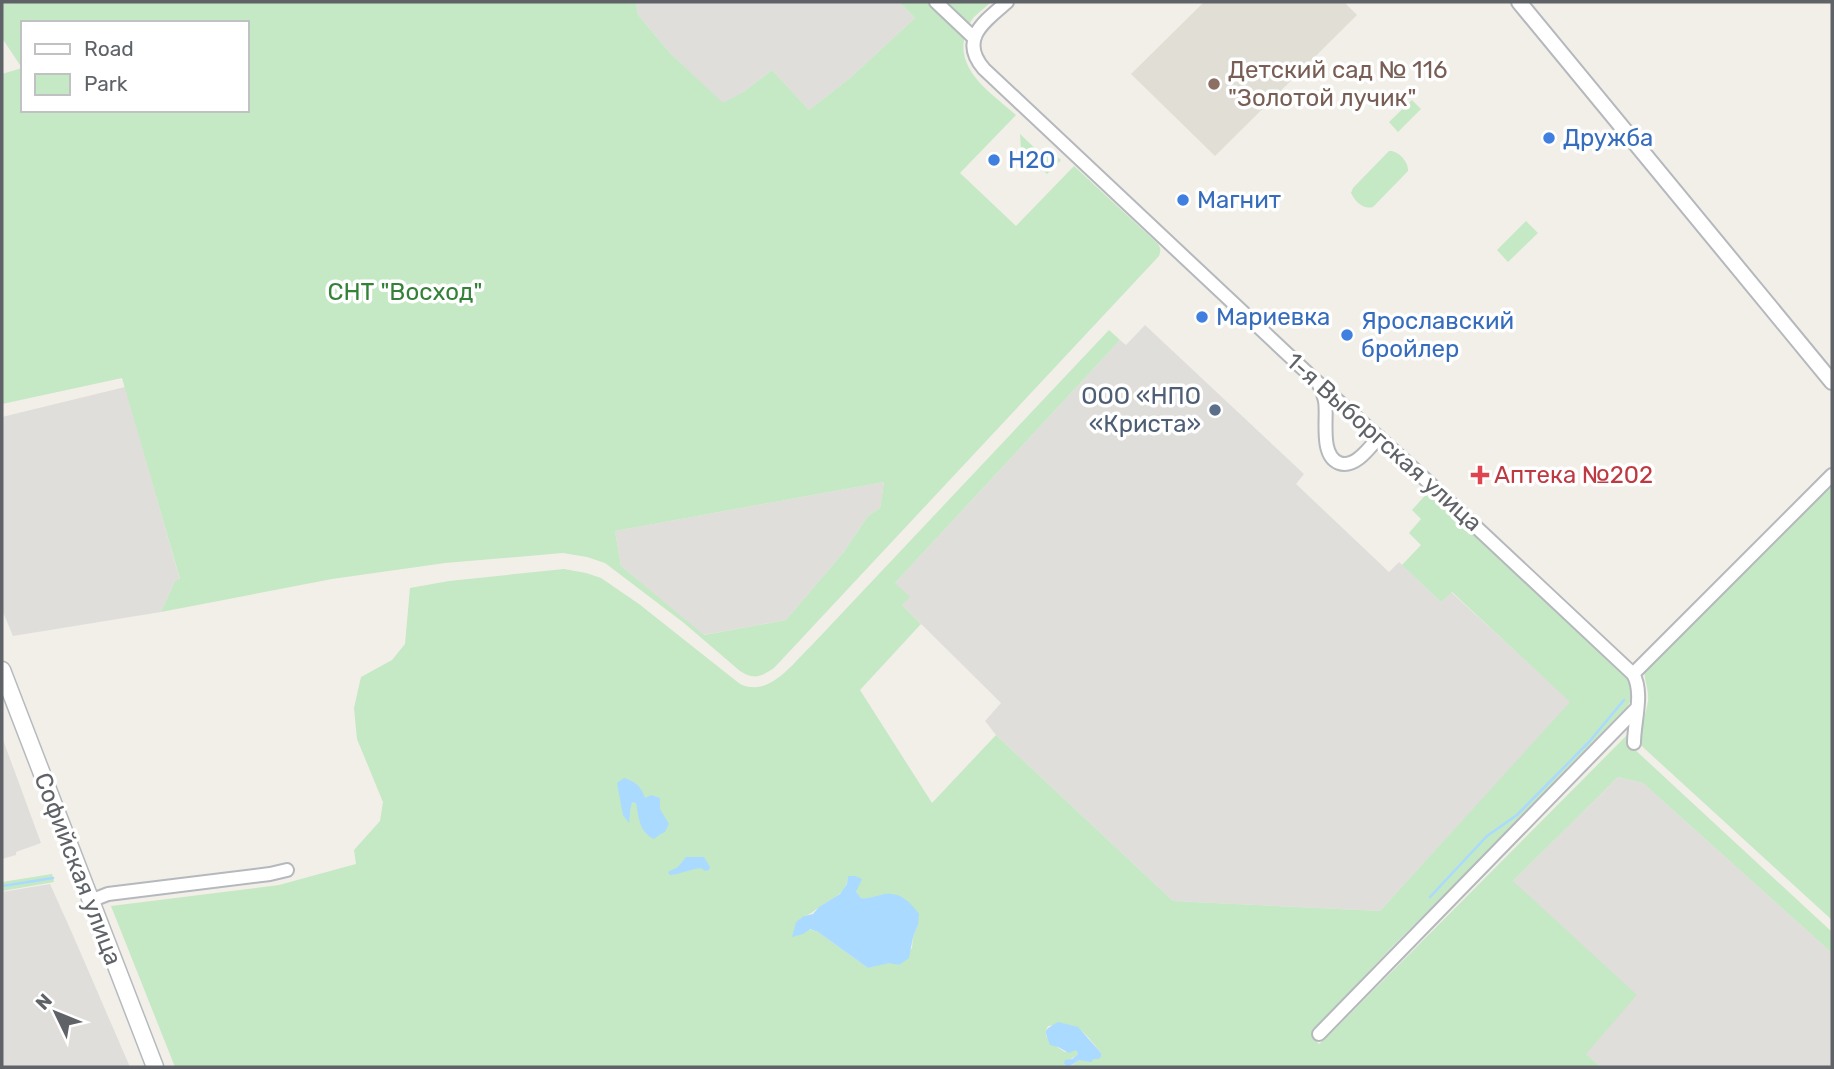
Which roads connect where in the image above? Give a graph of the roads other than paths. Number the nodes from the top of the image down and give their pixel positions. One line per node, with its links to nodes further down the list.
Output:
1 (936, 2): 4 (street, 1-я Выборгская улица)
2 (1007, 2): 4 (street)
3 (1519, 2): 6 (street)
4 (974, 38): 5 (street, 1-я Выборгская улица)
5 (1314, 380): 7 (street, 1-я Выборгская улица); 7 (street)
6 (1832, 382)
7 (1379, 437): 10 (street, 1-я Выборгская улица)
8 (1832, 475): 10 (street)
9 (2, 670): 14 (main road, Софийская улица)
10 (1633, 674): 11 (street)
11 (1636, 709): 12 (street); 15 (street)
12 (1634, 743)
13 (287, 870): 14 (street)
14 (90, 901): 16 (main road, Софийская улица)
15 (1319, 1034)
16 (155, 1067)

